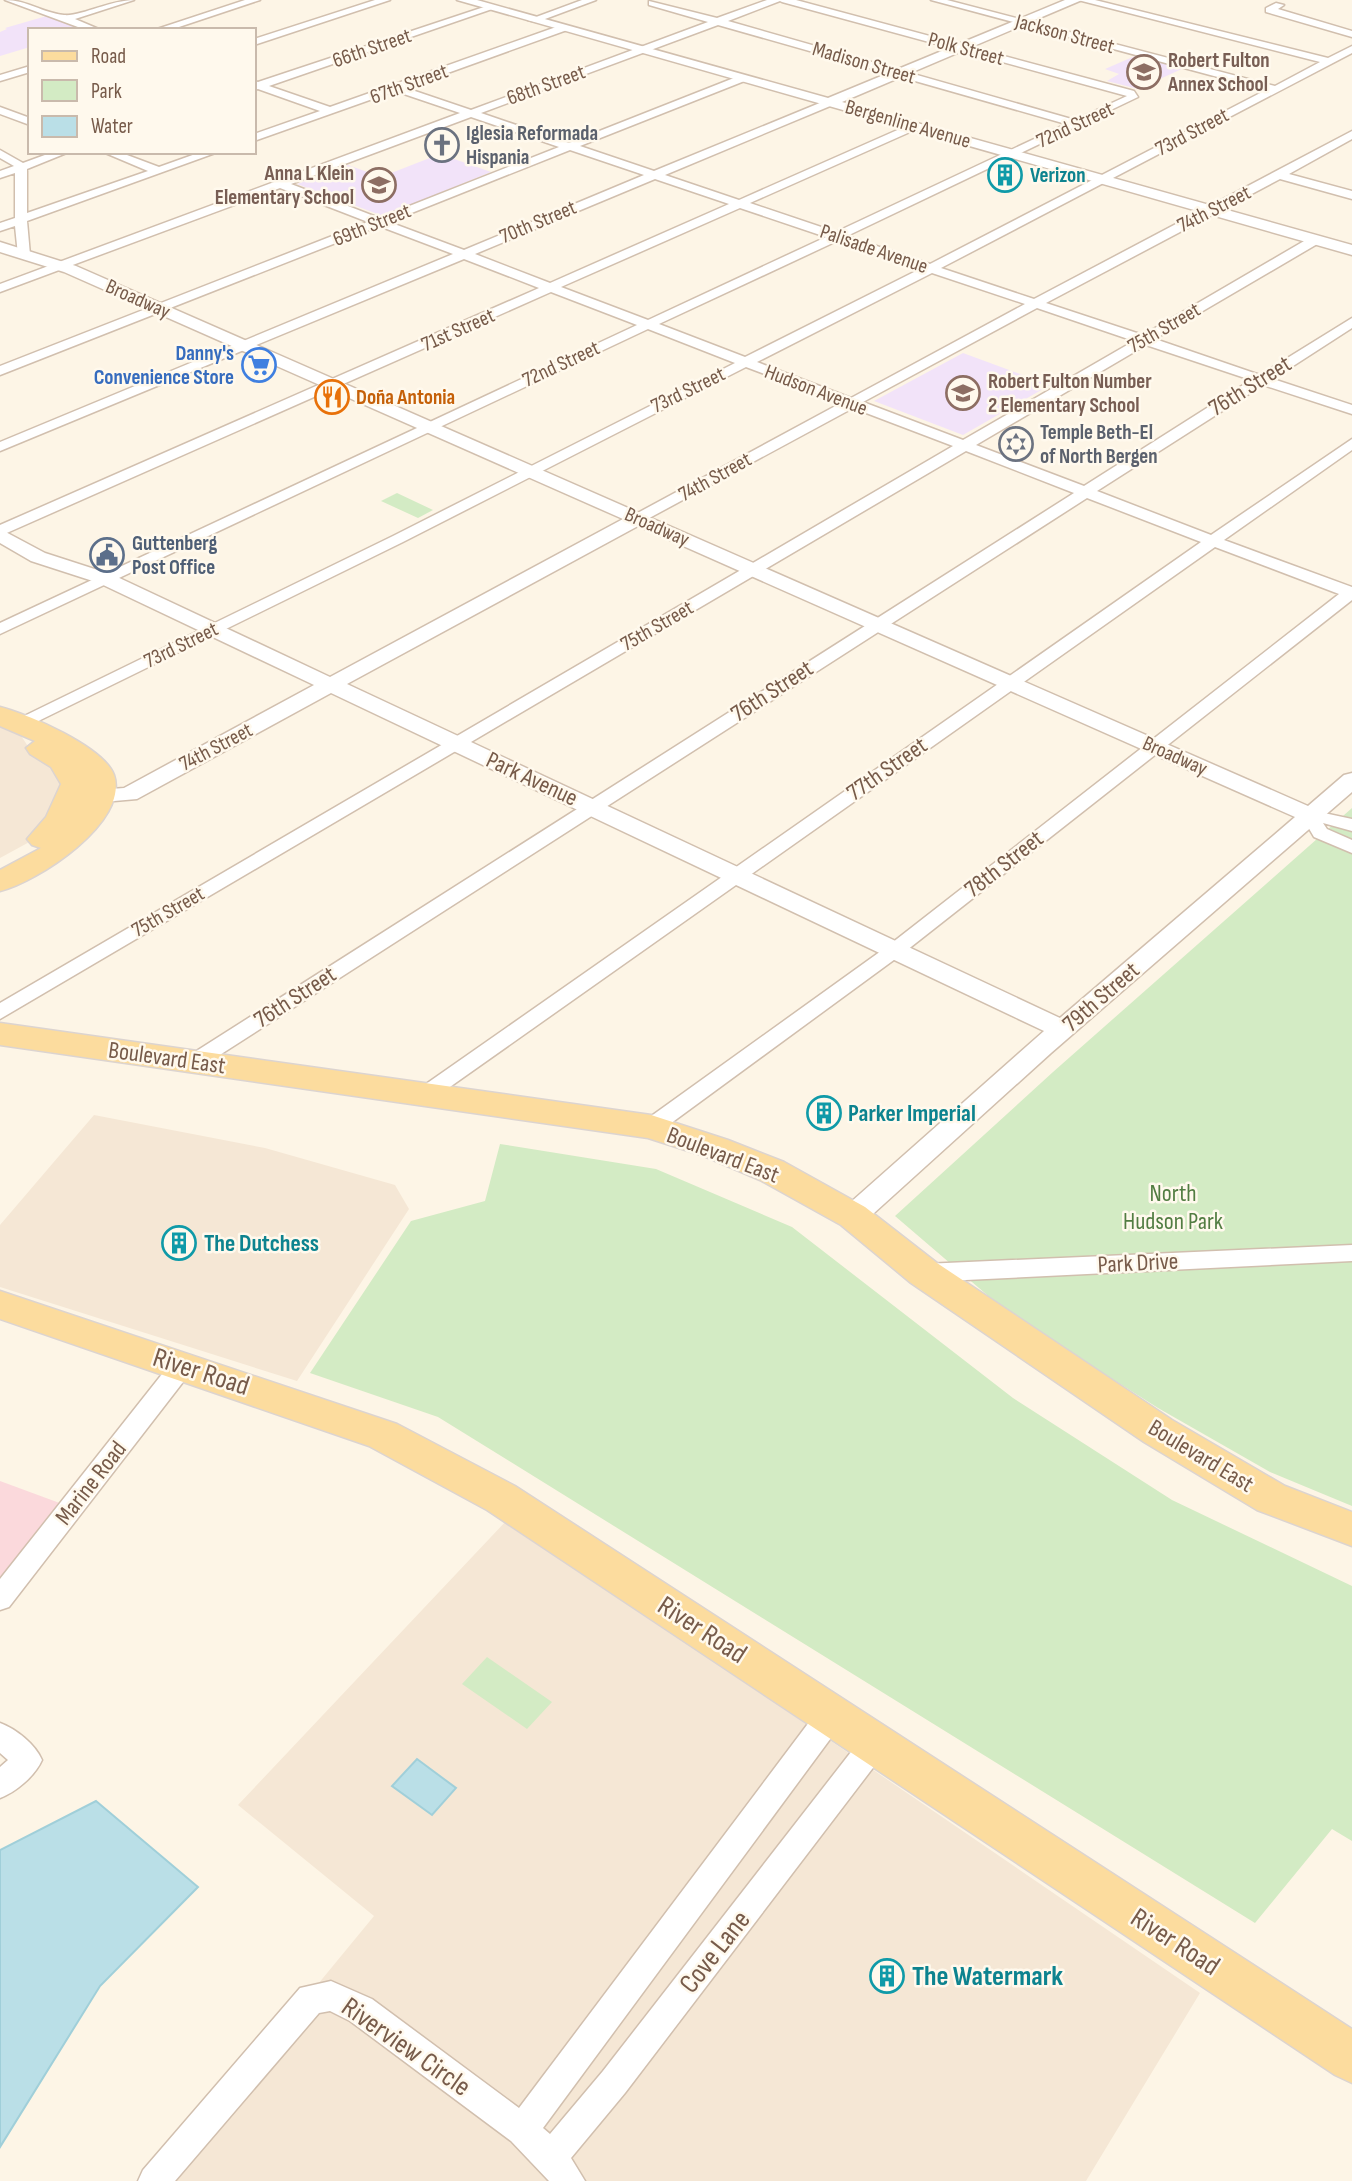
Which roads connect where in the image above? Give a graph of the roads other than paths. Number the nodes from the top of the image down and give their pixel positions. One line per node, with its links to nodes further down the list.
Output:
1 (10, 0): 15 (street)
2 (129, 0): 15 (street)
3 (255, 0): 20 (street)
4 (385, 0): 23 (street)
5 (591, 0): 16 (street)
6 (776, 0): 17 (street, 68th Street)
7 (785, 0): 24 (street, Polk Street)
8 (936, 0): 18 (street, Jackson Street)
9 (1076, 0): 18 (street, 70th Street)
10 (1083, 0): 27 (street)
11 (470, 1): 14 (street, Bergenline Avenue)
12 (652, 3): 17 (street, Madison Street)
13 (1279, 5): 22 (street)
14 (491, 8): 16 (street, Bergenline Avenue); 32 (street, 66th Street)
15 (65, 19): 19 (street)
16 (533, 20): 21 (street, Bergenline Avenue)
17 (718, 22): 26 (street, 68th Street); 29 (street, Madison Street)
18 (1022, 22): 24 (street, 70th Street); 35 (street, Jackson Street)
19 (90, 28)
20 (165, 28)
21 (563, 28): 26 (street, Bergenline Avenue); 34 (street, 67th Street)
22 (1352, 34)
23 (256, 41)
24 (962, 47): 29 (street, 70th Street); 37 (street, Polk Street)
25 (1352, 49): 27 (street, 73rd Street)
26 (642, 50): 31 (street, Bergenline Avenue); 40 (street, 68th Street)
27 (1329, 61): 35 (street, 73rd Street)
28 (28, 70): 30 (street)
29 (902, 74): 36 (street, 70th Street); 43 (street, Madison Street)
30 (0, 78)
31 (743, 78): 36 (street, Bergenline Avenue); 48 (street, 69th Street)
32 (256, 86)
33 (256, 86): 39 (street)
34 (396, 88): 39 (street, 67th Street); 40 (street, Palisade Avenue)
35 (1275, 89): 60 (street, 73rd Street)
36 (831, 102): 44 (street, Bergenline Avenue); 57 (street, 70th Street)
37 (1124, 103): 43 (street, 72nd Street)
38 (0, 110): 41 (street)
39 (331, 111): 46 (street, 67th Street)
40 (471, 113): 48 (street, Palisade Avenue); 61 (street, 68th Street)
41 (26, 118): 42 (street)
42 (0, 124)
43 (1077, 124): 54 (street, 72nd Street)
44 (915, 127): 54 (street, Bergenline Avenue); 63 (street, 71st Street)
45 (1352, 134): 47 (street, 74th Street)
46 (256, 137)
47 (1332, 145): 49 (street); 59 (street, 74th Street)
48 (570, 146): 57 (street, Palisade Avenue); 66 (street, 69th Street)
49 (1352, 150)
50 (0, 152): 55 (street)
51 (59, 154): 55 (street)
52 (113, 154): 56 (street)
53 (208, 154): 56 (street)
54 (1012, 154): 60 (street, Bergenline Avenue); 68 (street, 72nd Street)
55 (21, 168): 58 (street); 65 (street)
56 (159, 172): 65 (street)
57 (654, 174): 63 (street, Palisade Avenue); 72 (street, 70th Street)
58 (0, 175)
59 (1279, 175): 62 (street); 64 (street, 74th Street)
60 (1102, 179): 64 (street, Bergenline Avenue); 75 (street, 73rd Street)
61 (280, 184): 66 (street, Hudson Avenue); 74 (street, 68th Street)
62 (1352, 195)
63 (740, 204): 68 (street, Palisade Avenue); 77 (street, 71st Street)
64 (1208, 210): 69 (street, Bergenline Avenue); 78 (street, 74th Street)
65 (21, 220): 67 (street); 73 (street)
66 (378, 222): 72 (street, Hudson Avenue); 79 (street, 69th Street)
67 (0, 227)
68 (836, 235): 75 (street, Palisade Avenue); 81 (street, 72nd Street)
69 (1315, 240): 71 (street, Bergenline Avenue); 82 (street, 75th Street)
70 (0, 247): 73 (street, Broadway)
71 (1352, 250)
72 (462, 254): 77 (street, Hudson Avenue); 83 (street, 70th Street)
73 (24, 255): 74 (street, Broadway)
74 (61, 265): 76 (street, 68th Street); 79 (street, Broadway)
75 (929, 268): 78 (street, Palisade Avenue); 84 (street, 73rd Street)
76 (0, 288)
77 (551, 288): 81 (street, Hudson Avenue); 87 (street, 71st Street)
78 (1036, 303): 82 (street, Palisade Avenue); 88 (street, 74th Street)
79 (160, 308): 83 (street, Broadway); 85 (street, 69th Street)
80 (1352, 322): 86 (street, 76th Street)
81 (645, 324): 84 (street, Hudson Avenue); 90 (street, 72nd Street)
82 (1145, 340): 86 (street, Palisade Avenue); 92 (street, 75th Street)
83 (244, 345): 87 (street, Broadway); 93 (street, 70th Street)
84 (745, 362): 88 (street, Hudson Avenue); 94 (street, 73rd Street)
85 (0, 371)
86 (1261, 379): 89 (street, Palisade Avenue); 95 (street, 76th Street)
87 (334, 385): 90 (street, Broadway); 97 (street, 71st Street)
88 (850, 403): 92 (street, Hudson Avenue); 96 (street, 74th Street)
89 (1352, 410)
90 (428, 426): 94 (street, Broadway); 100 (street, 72nd Street)
91 (1352, 443): 98 (street, 77th Street)
92 (963, 446): 95 (street, Hudson Avenue); 99 (street, 75th Street)
93 (0, 447)
94 (530, 471): 96 (street, Broadway); 104 (street, 73rd Street)
95 (1084, 492): 98 (street, Hudson Avenue); 102 (street, 76th Street)
96 (637, 519): 99 (street, Broadway); 106 (street, 74th Street)
97 (0, 533): 100 (street, Park Avenue)
98 (1213, 541): 101 (street, Hudson Avenue); 105 (street, 77th Street)
99 (752, 569): 102 (street, Broadway); 108 (street, 75th Street)
100 (106, 579): 103 (street, 72nd Street); 104 (street, Park Avenue)
101 (1352, 593): 109 (street, 78th Street)
102 (877, 624): 105 (street, Broadway); 112 (street, 76th Street)
103 (0, 629)
104 (212, 630): 106 (street, Park Avenue); 107 (street, 73rd Street)
105 (1010, 683): 109 (street, Broadway); 117 (street, 77th Street)
106 (331, 685): 108 (street, Park Avenue); 111 (street, 74th Street)
107 (10, 720): 111 (main road)
108 (457, 743): 112 (street, Park Avenue); 120 (street, 75th Street)
109 (1154, 746): 113 (street, Broadway); 119 (street, 78th Street)
110 (1352, 780): 113 (street, 79th Street)
111 (85, 797): 116 (main road); 118 (main road)
112 (591, 807): 117 (street, Park Avenue); 123 (street, 76th Street)
113 (1310, 815): 114 (street); 115 (street); 121 (street, 79th Street)
114 (1352, 826)
115 (1352, 848)
116 (0, 867)
117 (735, 874): 119 (street, Park Avenue); 124 (street, 77th Street)
118 (0, 882)
119 (895, 950): 121 (street, Park Avenue); 125 (street, 78th Street)
120 (0, 1012)
121 (1063, 1030): 126 (street, 79th Street)
122 (0, 1034): 123 (main road, Boulevard East)
123 (194, 1062): 124 (main road, Boulevard East)
124 (437, 1093): 125 (main road, Boulevard East)
125 (651, 1128): 126 (main road, Boulevard East)
126 (853, 1216): 128 (main road, Boulevard East)
127 (1352, 1253): 128 (street, Park Drive)
128 (924, 1273): 131 (main road, Boulevard East)
129 (0, 1305): 130 (main road, River Road)
130 (182, 1366): 132 (street, Marine Road); 133 (main road, River Road)
131 (1352, 1529)
132 (0, 1599)
133 (832, 1714): 135 (main road, River Road); 138 (street, Cove Lane)
134 (0, 1735): 136 (street)
135 (875, 1743): 137 (main road, River Road); 139 (street, Cove Lane)
136 (0, 1785)
137 (1352, 2058)
138 (522, 2130): 139 (street, Riverview Circle); 140 (street, Riverview Circle)
139 (560, 2169)
140 (154, 2181)

